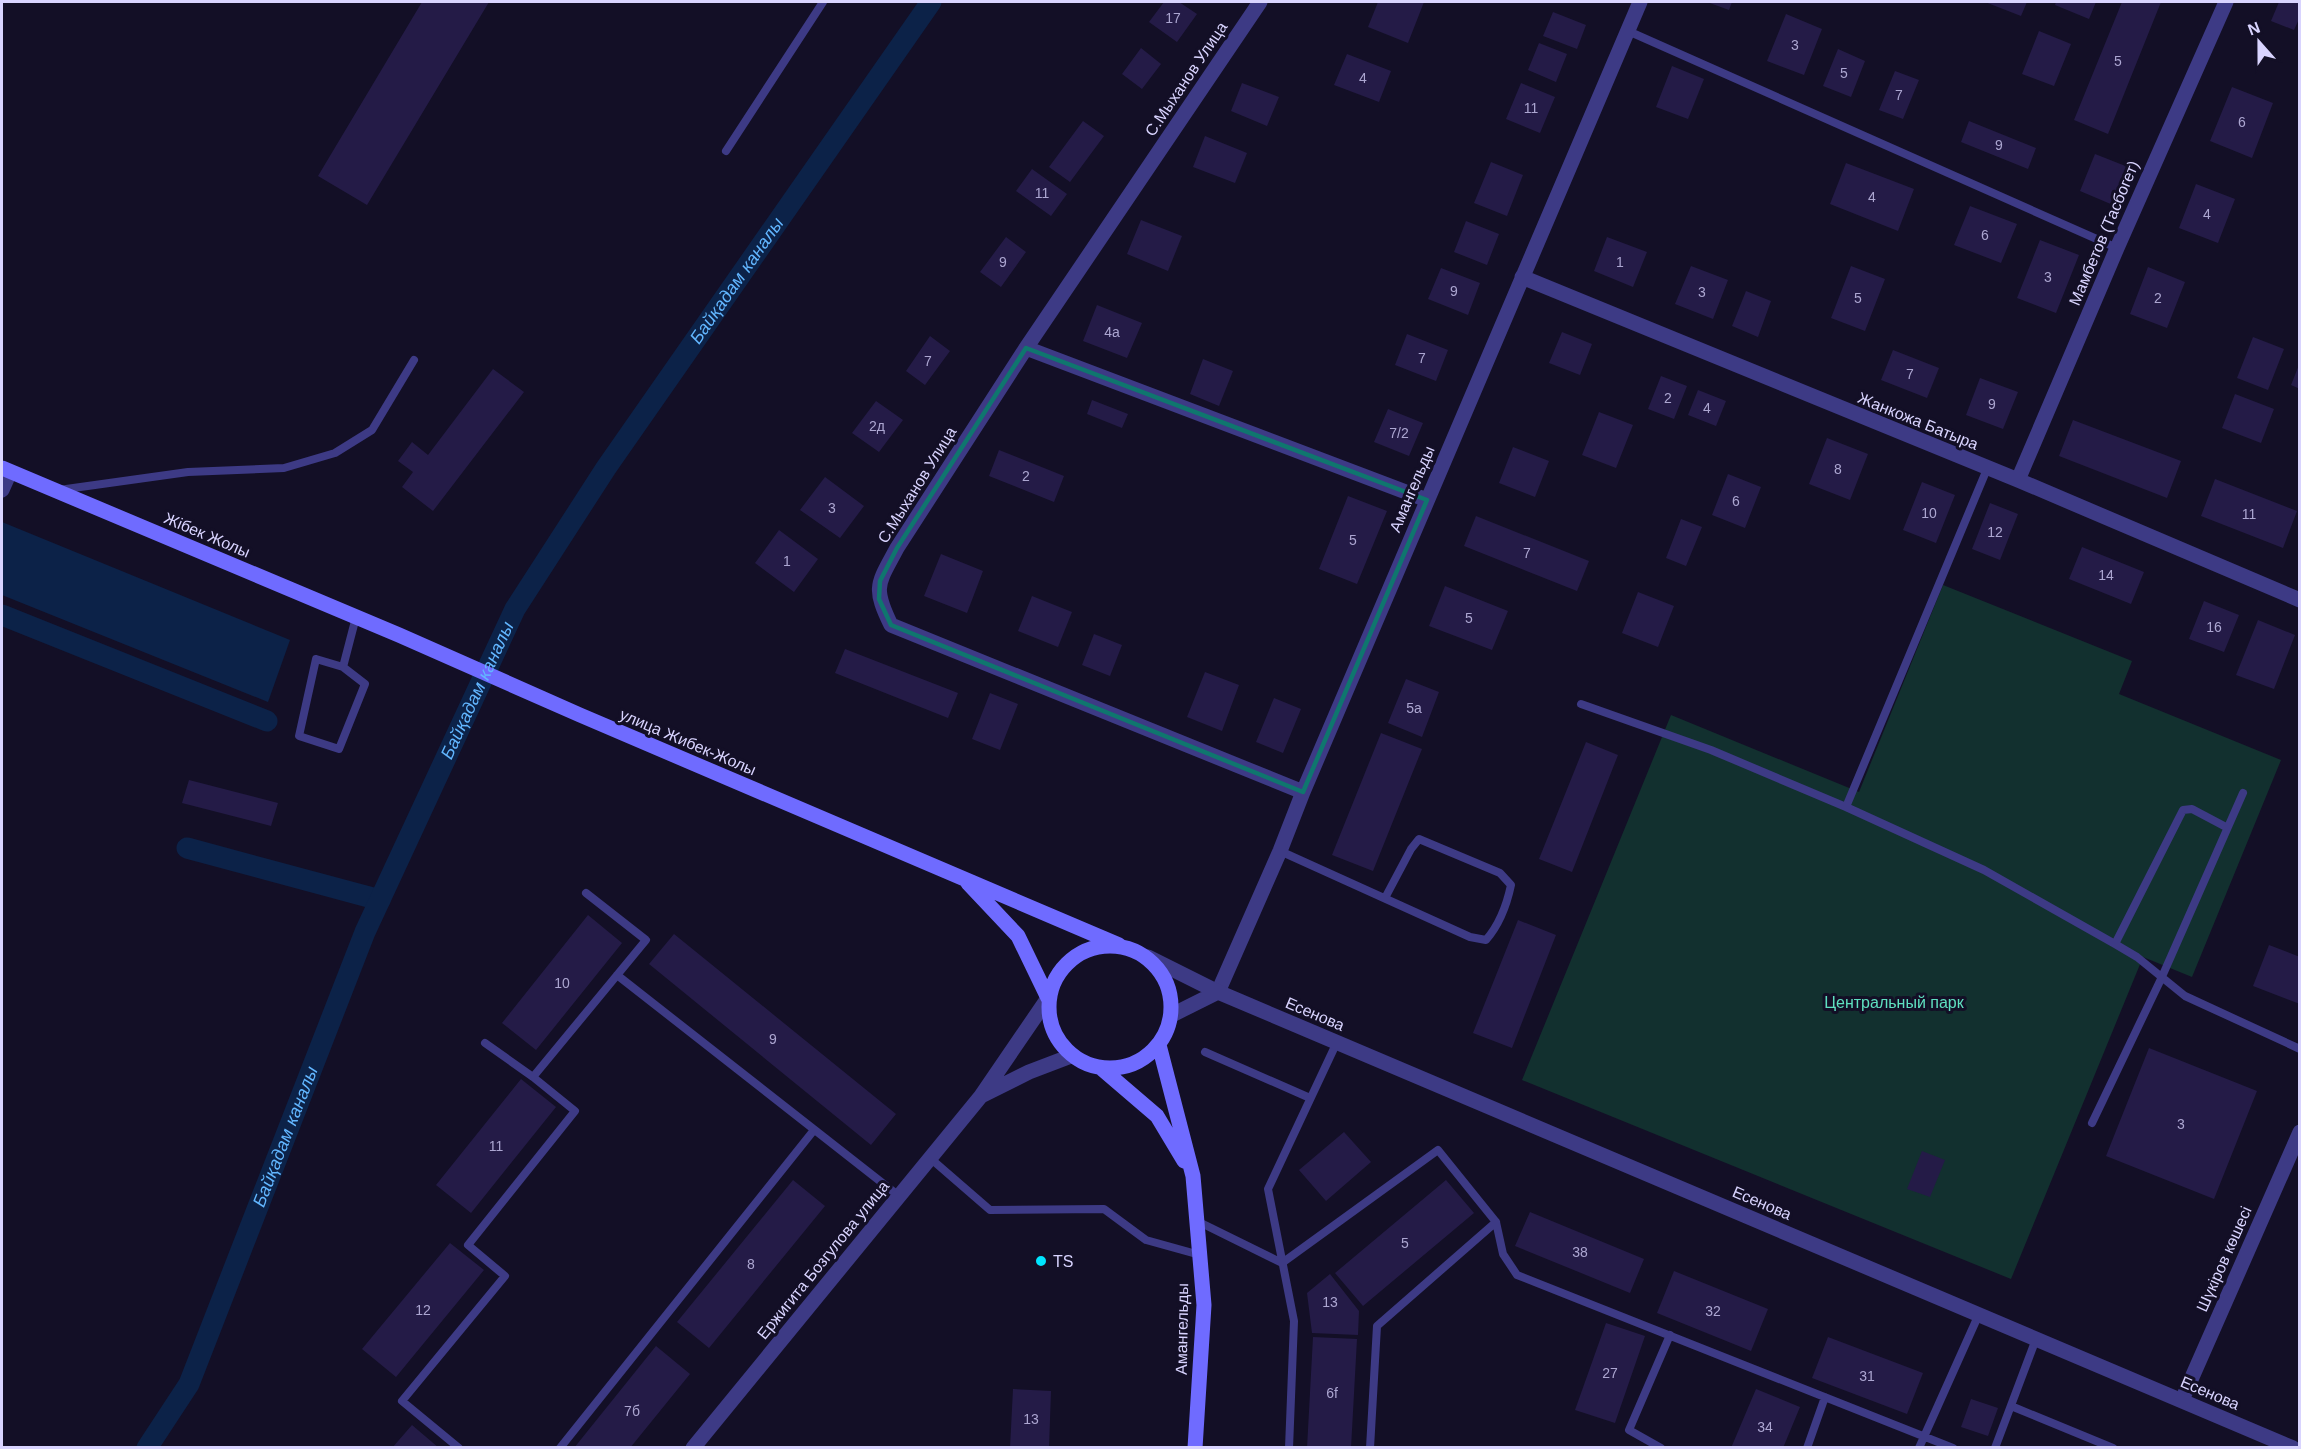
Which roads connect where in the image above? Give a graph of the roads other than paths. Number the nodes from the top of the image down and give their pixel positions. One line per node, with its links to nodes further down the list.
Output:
1 (823, 2): 6 (lane)
2 (1260, 2): 9 (street, С.Мыханов Улица)
3 (1640, 2): 5 (street, Амангельды)
4 (2226, 2): 7 (street, Мамбетов (Тасбогет))
5 (1628, 31): 7 (lane); 8 (street, Амангельды)
6 (726, 151)
7 (2117, 248): 13 (street, Мамбетов (Тасбогет))
8 (1522, 277): 11 (street, Жанкожа Батыра); 16 (street, Амангельды)
9 (1026, 348): 16 (street); 22 (street, С.Мыханов Улица)
10 (414, 360): 15 (lane)
11 (1987, 469): 13 (street, Жанкожа Батыра); 24 (lane)
12 (6, 470): 14 (street); 15 (main road, Жібек Жолы)
13 (2018, 480): 17 (street, Жанкожа Батыра)
14 (2, 490)
15 (56, 491): 18 (main road, Жібек Жолы)
16 (1427, 500): 22 (street, Амангельды)
17 (2300, 600)
18 (356, 616): 19 (main road, Жібек Жолы); 20 (lane)
19 (399, 635): 27 (main road, улица Жибек-Жолы)
20 (343, 667): 20 (lane)
21 (1581, 704): 24 (lane)
22 (1303, 792): 26 (street, Амангельды)
23 (2242, 793): 25 (lane)
24 (1846, 807): 30 (lane)
25 (2226, 827): 30 (lane); 34 (lane)
26 (1280, 851): 29 (lane); 35 (street, Амангельды)
27 (964, 879): 31 (main road, улица Жибек-Жолы); 36 (main road)
28 (586, 893): 33 (lane)
29 (1385, 898): 29 (lane)
30 (2115, 944): 34 (lane)
31 (1119, 945): 32 (main road); 36 (main road)
32 (1148, 957): 35 (street, Есенова); 37 (main road)
33 (617, 975): 45 (lane); 49 (lane)
34 (2161, 979): 41 (lane); 48 (lane)
35 (1218, 992): 37 (street); 38 (street, Есенова)
36 (1048, 998): 43 (main road); 46 (street, Ержигита Бозгулова улица)
37 (1172, 1015): 40 (main road)
38 (1337, 1042): 47 (lane); 58 (street, Есенова)
39 (485, 1043): 45 (lane)
40 (1159, 1045): 44 (main road); 52 (main road, Амангельды)
41 (2300, 1049)
42 (1204, 1052): 47 (lane)
43 (1071, 1056): 44 (main road); 46 (street)
44 (1101, 1068): 52 (main road)
45 (533, 1077): 65 (lane)
46 (981, 1096): 51 (street, Ержигита Бозгулова улица)
47 (1310, 1098): 57 (lane)
48 (2092, 1123)
49 (814, 1130): 53 (lane); 66 (lane)
50 (2300, 1132): 62 (street, Шүкіров көшесі)
51 (930, 1158): 53 (street, Ержигита Бозгулова улица); 56 (lane)
52 (1193, 1176): 54 (main road, Амангельды)
53 (899, 1196): 67 (street, Ержигита Бозгулова улица)
54 (1197, 1221): 56 (main road, Амангельды); 57 (lane)
55 (1496, 1222): 57 (lane); 59 (lane); 70 (lane)
56 (1200, 1255): 68 (main road, Амангельды)
57 (1282, 1263): 69 (lane)
58 (1979, 1314): 60 (street, Есенова); 64 (lane)
59 (1670, 1335): 61 (lane); 71 (lane)
60 (2036, 1339): 62 (street, Есенова); 63 (lane)
61 (1825, 1397): 64 (lane); 72 (lane)
62 (2182, 1400): 77 (street, Есенова)
63 (2011, 1406): 75 (lane); 76 (lane)
64 (1925, 1436): 73 (lane); 74 (lane)
65 (459, 1448)
66 (560, 1448)
67 (693, 1448)
68 (1195, 1448)
69 (1289, 1448)
70 (1370, 1448)
71 (1661, 1448)
72 (1807, 1448)
73 (1919, 1448)
74 (1953, 1448)
75 (1995, 1448)
76 (2113, 1448)
77 (2293, 1448)

